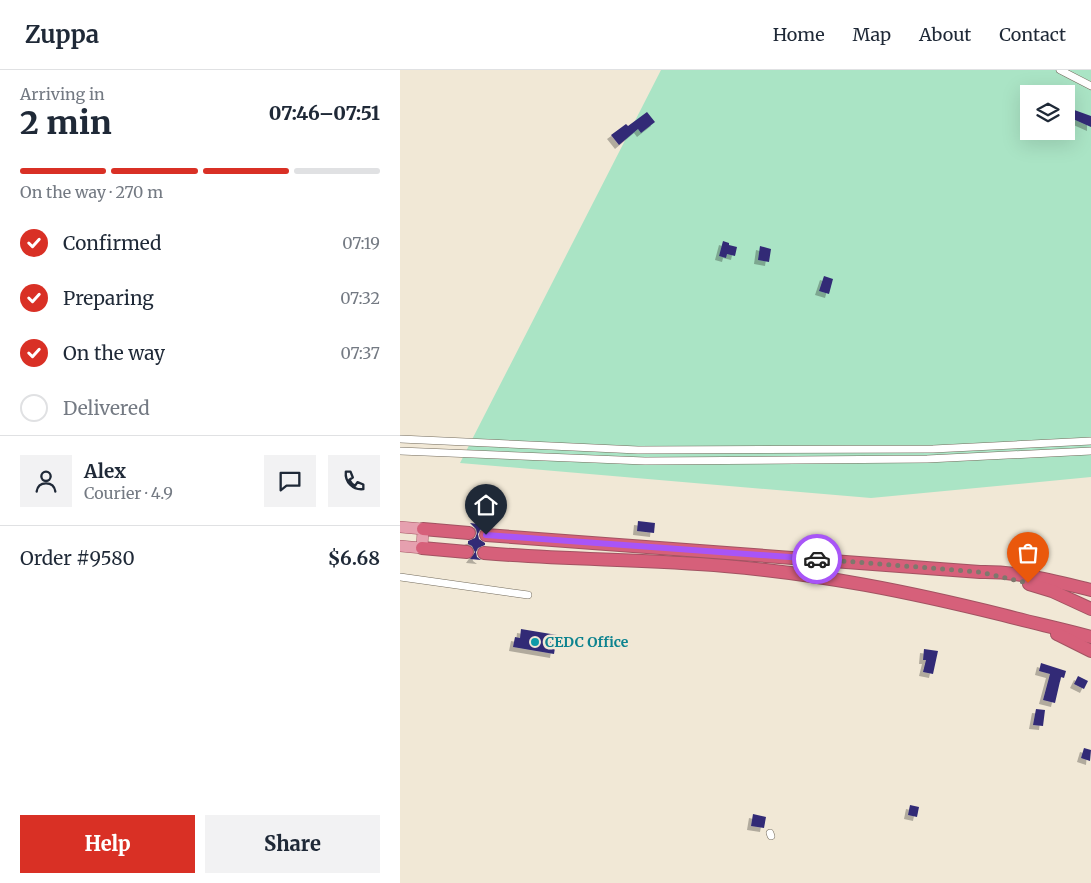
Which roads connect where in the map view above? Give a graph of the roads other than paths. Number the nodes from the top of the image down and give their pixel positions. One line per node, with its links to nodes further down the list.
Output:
1 (1060, 70): 2 (street)
2 (1091, 86)
3 (400, 439): 4 (street)
4 (1091, 441)
5 (400, 450): 6 (street)
6 (1091, 451)
7 (400, 527): 8 (main road)
8 (423, 529): 9 (highway); 12 (main road)
9 (469, 533)
10 (486, 535): 15 (highway)
11 (400, 546): 12 (main road)
12 (422, 548): 13 (highway)
13 (467, 552)
14 (484, 553): 20 (highway)
15 (980, 572): 17 (highway); 19 (highway)
16 (400, 577): 18 (street)
17 (1091, 590)
18 (528, 595)
19 (1091, 609)
20 (1023, 620): 21 (highway); 22 (highway)
21 (1091, 637)
22 (1091, 651)

